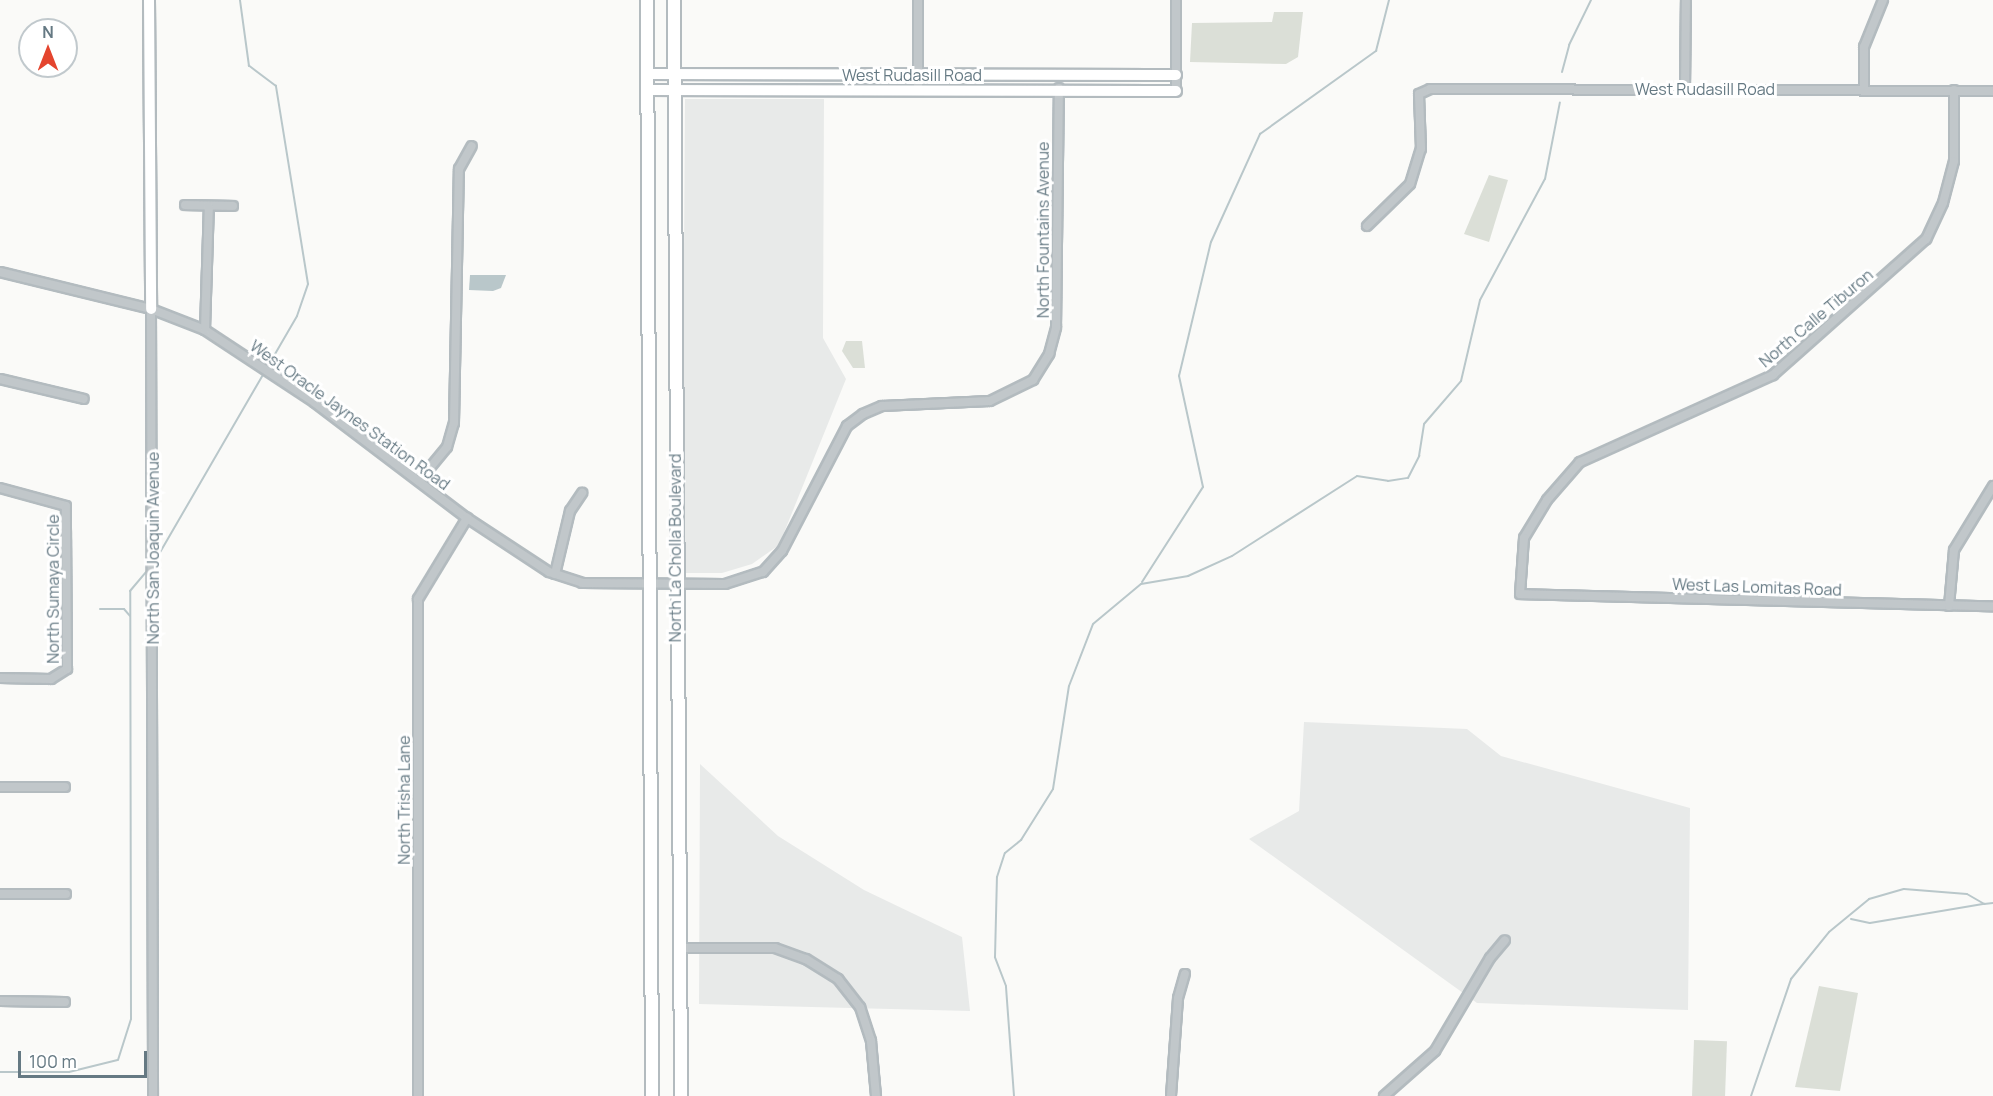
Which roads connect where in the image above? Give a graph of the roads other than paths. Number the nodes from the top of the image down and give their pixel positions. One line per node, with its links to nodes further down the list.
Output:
1 (149, 0): 26 (street, North San Joaquin Avenue)
2 (647, 0): 8 (main road, North La Cholla Boulevard)
3 (674, 0): 9 (main road, North La Cholla Boulevard)
4 (918, 0): 11 (street)
5 (1176, 0): 10 (street)
6 (1686, 0): 13 (street)
7 (1883, 0): 16 (street)
8 (648, 74): 9 (street, West Rudasill Road); 14 (main road, North La Cholla Boulevard)
9 (674, 74): 11 (street, West Rudasill Road); 15 (main road, North La Cholla Boulevard)
10 (1176, 75): 11 (street, West Rudasill Road); 19 (street)
11 (918, 80)
12 (1059, 89): 15 (street, West Rudasill Road); 19 (street, West Rudasill Road); 37 (street, North Fountains Avenue)
13 (1685, 89): 16 (street, West Rudasill Road); 24 (street, West Rudasill Road)
14 (648, 90): 15 (street, West Rudasill Road); 36 (main road, North La Cholla Boulevard)
15 (674, 90): 37 (main road, North La Cholla Boulevard)
16 (1864, 90): 17 (street, West Rudasill Road)
17 (1954, 90): 18 (street, West Rudasill Road); 38 (street, North Calle Tiburon)
18 (1993, 91)
19 (1176, 92)
20 (472, 146): 30 (street)
21 (185, 206): 22 (street)
22 (209, 206): 23 (street); 27 (street)
23 (232, 206)
24 (1367, 226)
25 (0, 272): 26 (street, West Oracle Jaynes Station Road)
26 (151, 309): 27 (street, West Oracle Jaynes Station Road); 51 (street, North San Joaquin Avenue)
27 (205, 330): 30 (street, West Oracle Jaynes Station Road)
28 (0, 379): 29 (street)
29 (84, 399)
30 (419, 482): 34 (street, West Oracle Jaynes Station Road)
31 (1993, 486): 39 (street)
32 (0, 488): 41 (street, North Sumaya Circle)
33 (582, 493): 35 (street)
34 (467, 518): 35 (street, West Oracle Jaynes Station Road); 52 (street, North Trisha Lane)
35 (555, 574): 36 (street, West Oracle Jaynes Station Road)
36 (650, 585): 37 (street, West Oracle Jaynes Station Road); 53 (main road, North La Cholla Boulevard)
37 (675, 586): 47 (main road, North La Cholla Boulevard)
38 (1520, 594): 39 (street, West Las Lomitas Road)
39 (1949, 606): 40 (street, West Las Lomitas Road)
40 (1993, 606)
41 (0, 678)
42 (0, 787): 43 (street)
43 (65, 787)
44 (0, 894): 45 (street)
45 (66, 894)
46 (1505, 940): 57 (street)
47 (678, 948): 54 (main road, North La Cholla Boulevard); 55 (street)
48 (1185, 974): 56 (street)
49 (0, 1001): 50 (street)
50 (65, 1002)
51 (153, 1096)
52 (418, 1096)
53 (652, 1096)
54 (681, 1096)
55 (876, 1096)
56 (1171, 1096)
57 (1384, 1096)

